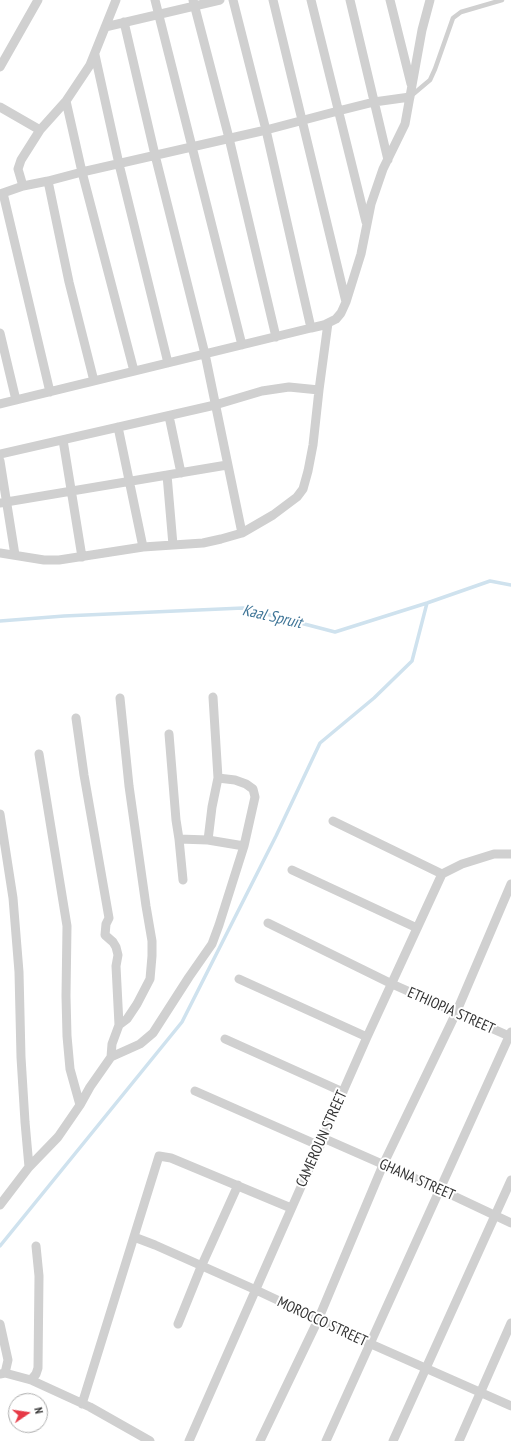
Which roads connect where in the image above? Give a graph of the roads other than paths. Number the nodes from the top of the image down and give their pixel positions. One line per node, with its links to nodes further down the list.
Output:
1 (38, 0): 17 (street)
2 (116, 0): 15 (street)
3 (155, 0): 13 (street)
4 (220, 0): 12 (street)
5 (233, 0): 26 (street)
6 (273, 0): 24 (street)
7 (311, 0): 23 (street)
8 (350, 0): 21 (street)
9 (390, 0): 18 (street)
10 (502, 0): 19 (lane)
11 (430, 1): 18 (street)
12 (194, 3): 13 (street); 27 (street)
13 (158, 14): 14 (street); 28 (street)
14 (124, 22): 15 (street); 29 (street)
15 (105, 27): 16 (street)
16 (95, 55): 20 (street); 31 (street)
17 (0, 67)
18 (412, 87): 19 (street)
19 (410, 97): 21 (street); 30 (street)
20 (66, 101): 25 (street); 32 (street)
21 (374, 102): 23 (street); 30 (street)
22 (0, 107): 25 (street)
23 (338, 111): 24 (street); 36 (street)
24 (302, 121): 26 (street); 37 (street)
25 (40, 130): 34 (street)
26 (266, 130): 27 (street); 39 (street)
27 (229, 138): 28 (street); 41 (street)
28 (192, 147): 29 (street); 42 (street)
29 (156, 155): 31 (street); 43 (street)
30 (388, 160): 36 (street)
31 (119, 164): 32 (street); 44 (street)
32 (82, 172): 33 (street); 45 (street)
33 (48, 181): 34 (street); 46 (street)
34 (23, 186): 35 (street)
35 (1, 194): 48 (street)
36 (367, 226): 37 (street)
37 (346, 302): 38 (street)
38 (328, 323): 39 (street); 47 (street)
39 (311, 328): 41 (street)
40 (0, 333): 49 (street)
41 (276, 337): 42 (street)
42 (242, 345): 43 (street)
43 (205, 354): 44 (street); 51 (street)
44 (168, 363): 45 (street)
45 (134, 371): 46 (street)
46 (94, 381): 48 (street)
47 (319, 390): 51 (street); 63 (street)
48 (50, 392): 49 (street)
49 (16, 400): 50 (street)
50 (0, 404)
51 (215, 405): 52 (street); 57 (street)
52 (169, 416): 53 (street); 58 (street)
53 (118, 427): 54 (street); 60 (street)
54 (63, 440): 55 (street); 61 (street)
55 (0, 454)
56 (0, 461): 62 (street)
57 (227, 465): 58 (street); 63 (street)
58 (181, 473): 59 (street)
59 (167, 475): 60 (street); 64 (street)
60 (129, 482): 61 (street); 65 (street)
61 (71, 491): 62 (street); 68 (street)
62 (3, 502): 67 (street)
63 (242, 533): 64 (street)
64 (173, 545): 65 (street)
65 (143, 548): 68 (street)
66 (0, 553): 67 (street)
67 (15, 555): 68 (street)
68 (82, 557)
69 (214, 697): 74 (street)
70 (120, 698): 90 (street)
71 (76, 718): 90 (street)
72 (169, 734): 77 (street)
73 (39, 754): 97 (street)
74 (218, 778): 78 (street); 79 (street)
75 (0, 814): 100 (street)
76 (333, 821): 82 (street)
77 (179, 839): 78 (street); 83 (street)
78 (208, 840): 79 (street)
79 (244, 846): 94 (street)
80 (511, 854): 82 (street)
81 (292, 870): 86 (street)
82 (442, 874): 86 (street, CAMEROUN STREET)
83 (183, 880)
84 (511, 884): 89 (street)
85 (268, 923): 88 (street, ETHIOPIA STREET)
86 (417, 928): 88 (street, CAMEROUN STREET)
87 (239, 979): 92 (street)
88 (392, 984): 89 (street, ETHIOPIA STREET); 92 (street, CAMEROUN STREET)
89 (456, 1013): 91 (street, ETHIOPIA STREET); 99 (street)
90 (119, 1025): 94 (street)
91 (510, 1035): 103 (street)
92 (367, 1037): 96 (street, CAMEROUN STREET)
93 (225, 1039): 96 (street)
94 (111, 1057): 97 (street)
95 (195, 1091): 98 (street, GHANA STREET)
96 (343, 1092): 98 (street, CAMEROUN STREET)
97 (80, 1105): 100 (street)
98 (322, 1142): 99 (street, GHANA STREET); 105 (street, CAMEROUN STREET)
99 (383, 1164): 103 (street, GHANA STREET); 112 (street)
100 (29, 1167): 104 (street)
101 (511, 1180): 106 (street)
102 (238, 1185): 105 (street); 108 (street); 110 (street)
103 (440, 1189): 106 (street, GHANA STREET); 116 (street)
104 (0, 1205)
105 (291, 1208): 111 (street, CAMEROUN STREET)
106 (496, 1216): 107 (street, GHANA STREET); 117 (street)
107 (511, 1223)
108 (134, 1237): 110 (street, MOROCCO STREET); 121 (street)
109 (36, 1246): 119 (street)
110 (201, 1267): 111 (street, MOROCCO STREET); 114 (street)
111 (256, 1290): 112 (street, MOROCCO STREET); 124 (street, CAMEROUN STREET)
112 (318, 1320): 116 (street, MOROCCO STREET); 125 (street)
113 (0, 1324): 118 (street)
114 (178, 1324)
115 (511, 1324): 120 (street)
116 (371, 1344): 117 (street, MOROCCO STREET); 126 (street)
117 (426, 1369): 120 (street, MOROCCO STREET); 127 (street)
118 (3, 1374): 119 (street)
119 (31, 1380): 121 (street)
120 (481, 1392): 122 (street, MOROCCO STREET); 128 (street)
121 (86, 1405): 123 (street)
122 (511, 1406)
123 (150, 1441)
124 (189, 1441)
125 (260, 1441)
126 (326, 1441)
127 (393, 1441)
128 (459, 1441)

